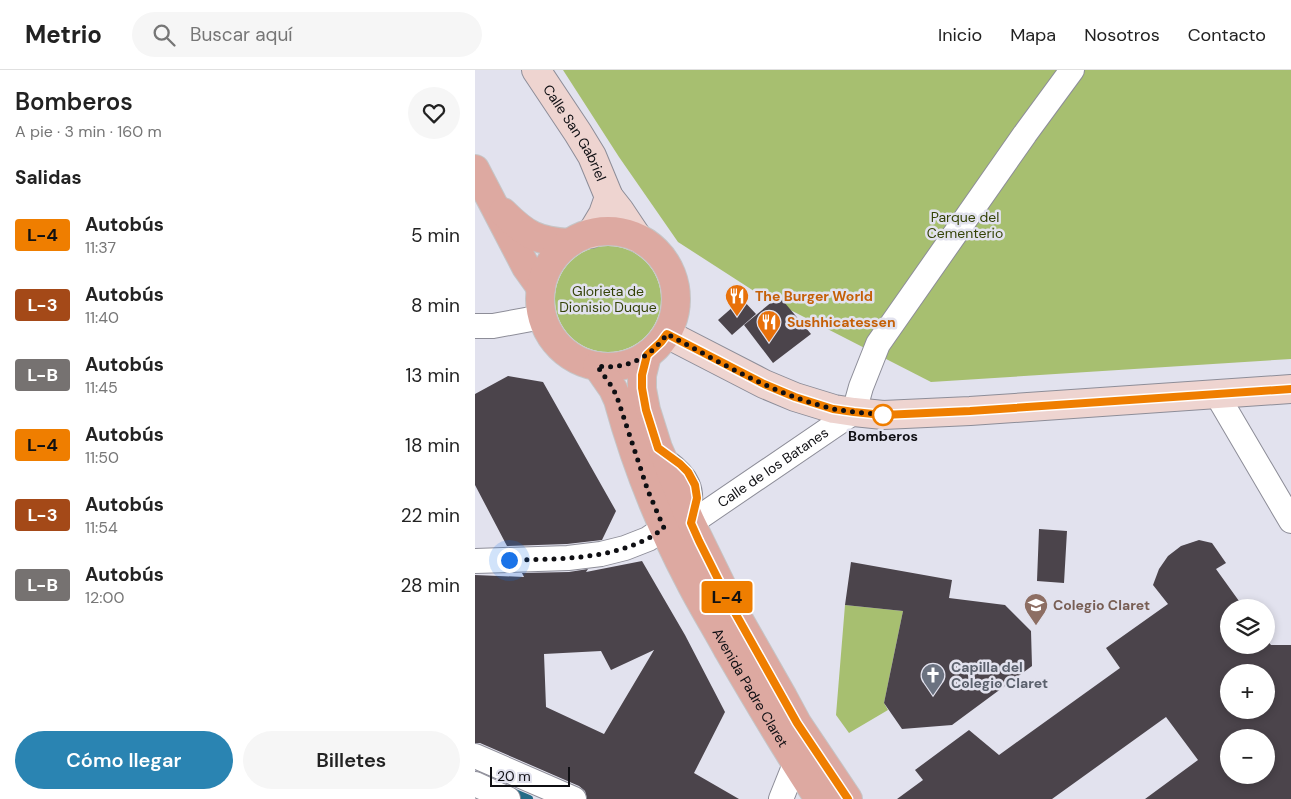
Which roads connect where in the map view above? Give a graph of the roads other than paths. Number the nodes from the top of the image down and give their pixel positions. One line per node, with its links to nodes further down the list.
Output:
1 (536, 70): 4 (street, Calle San Gabriel)
2 (1072, 70): 16 (street)
3 (475, 169): 5 (main road)
4 (609, 197): 6 (street, Calle San Gabriel); 7 (street, Calle San Gabriel)
5 (494, 204): 6 (main road); 8 (main road)
6 (580, 238): 7 (main road); 8 (main road)
7 (638, 238): 11 (main road)
8 (541, 288): 9 (main road)
9 (542, 317): 10 (street); 13 (main road)
10 (475, 326)
11 (667, 334): 12 (main road); 16 (street)
12 (647, 355): 13 (main road); 18 (main road, Avenida Padre Claret)
13 (597, 366): 19 (main road, Avenida Padre Claret)
14 (1291, 389): 15 (street)
15 (1217, 395): 16 (street); 17 (street)
16 (854, 412): 18 (street, Calle de los Batanes)
17 (1291, 521)
18 (691, 523): 29 (main road, Avenida Padre Claret)
19 (664, 528): 21 (street); 23 (main road, Avenida Padre Claret)
20 (475, 544): 21 (street)
21 (475, 561)
22 (475, 756): 26 (street)
23 (795, 764): 27 (street, Avenida Padre Claret); 28 (main road, Avenida Padre Claret)
24 (475, 784): 25 (street)
25 (508, 799)
26 (574, 799)
27 (781, 799)
28 (819, 799)
29 (848, 799)

